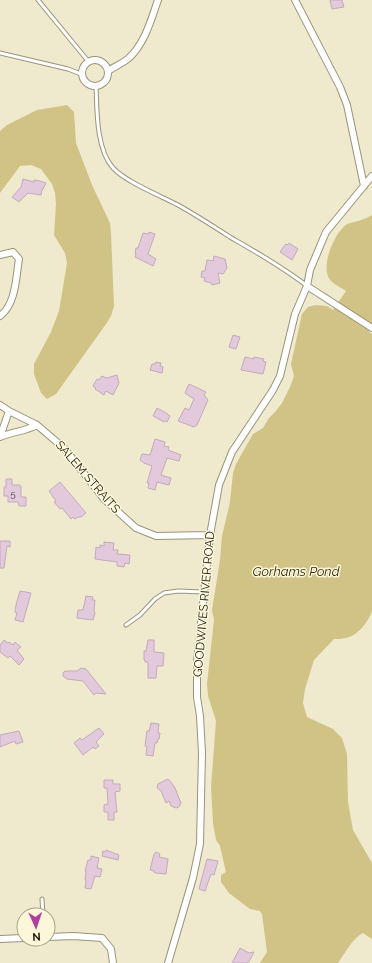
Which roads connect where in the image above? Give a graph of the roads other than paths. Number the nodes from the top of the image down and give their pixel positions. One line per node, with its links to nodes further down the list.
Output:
1 (38, 0): 5 (lane)
2 (158, 0): 6 (street)
3 (295, 0): 10 (street)
4 (0, 53): 7 (lane)
5 (88, 61): 6 (street); 7 (street)
6 (108, 71): 8 (street)
7 (81, 74): 8 (street)
8 (96, 86): 12 (lane)
9 (372, 176): 10 (street, GOODWIVES RIVER ROAD)
10 (364, 186): 12 (street, GOODWIVES RIVER ROAD)
11 (0, 256): 13 (street)
12 (307, 286): 14 (street); 19 (street, GOODWIVES RIVER ROAD)
13 (1, 314)
14 (372, 328)
15 (0, 405): 16 (street, SALEM STRAITS)
16 (8, 411): 17 (street, SALEM STRAITS); 18 (street)
17 (37, 425): 18 (street); 19 (street, SALEM STRAITS)
18 (0, 437)
19 (210, 535): 20 (street, GOODWIVES RIVER ROAD)
20 (203, 592): 21 (lane); 28 (street, GOODWIVES RIVER ROAD)
21 (126, 625)
22 (42, 899): 23 (lane)
23 (42, 907)
24 (56, 937): 27 (street)
25 (16, 938): 26 (street)
26 (0, 939)
27 (114, 963)
28 (168, 963)

